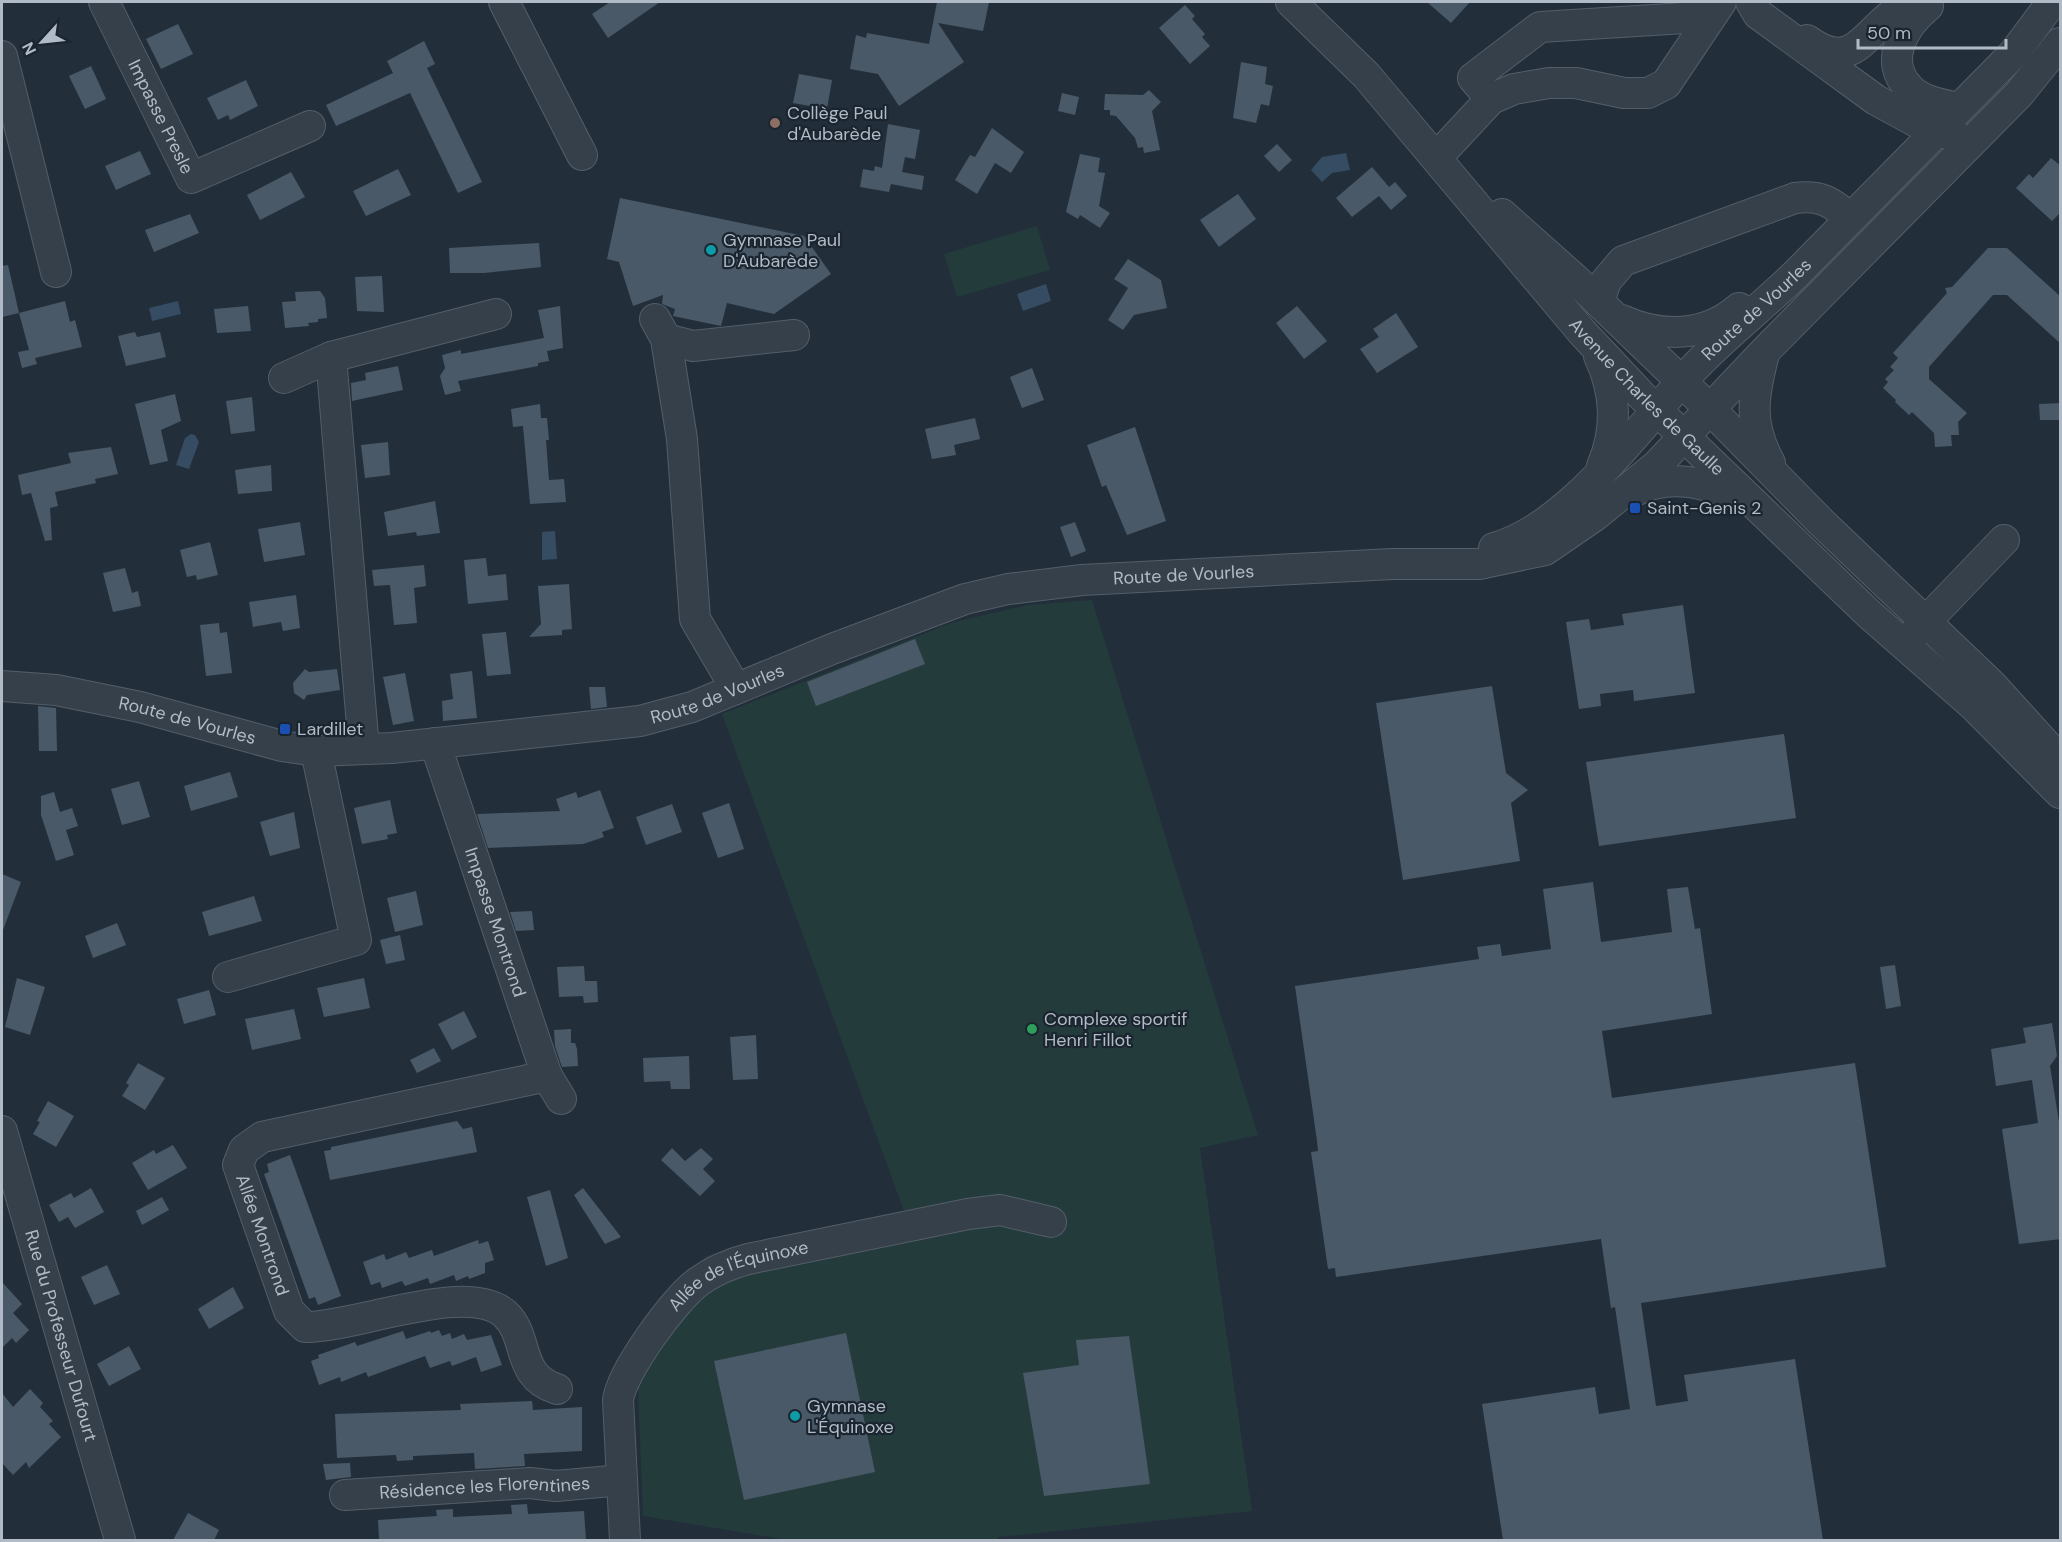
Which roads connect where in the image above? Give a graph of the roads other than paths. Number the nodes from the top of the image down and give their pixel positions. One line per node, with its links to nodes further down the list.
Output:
1 (104, 2): 17 (street, Impasse Presle)
2 (504, 2): 20 (street)
3 (1291, 2): 21 (street, Avenue Charles de Gaulle)
4 (1721, 2): 9 (street)
5 (1923, 2): 10 (street)
6 (1933, 2): 16 (street)
7 (2052, 2): 12 (street, Route de Vourles)
8 (2059, 2): 11 (street)
9 (1701, 14): 10 (street); 14 (street); 14 (street)
10 (1761, 14): 15 (street)
11 (2060, 46): 12 (street); 18 (street, Route de Vourles)
12 (2014, 53): 16 (street, Route de Vourles)
13 (2, 56): 24 (street)
14 (1491, 99): 21 (street)
15 (1876, 100): 19 (street); 22 (street)
16 (1957, 108): 19 (street, Route de Vourles)
17 (310, 126)
18 (1986, 127): 19 (street); 30 (street, Route de Vourles)
19 (1935, 132): 22 (street, Route de Vourles)
20 (582, 155)
21 (1437, 157): 26 (street, Avenue Charles de Gaulle); 28 (street, Avenue Charles de Gaulle)
22 (1894, 175): 23 (street, Route de Vourles)
23 (1850, 219): 25 (street, Route de Vourles); 26 (street)
24 (57, 272)
25 (1795, 275): 26 (street); 33 (street, Route de Vourles)
26 (1606, 309): 33 (street, Avenue Charles de Gaulle)
27 (496, 314): 31 (street)
28 (1582, 332): 33 (street); 34 (street, Avenue Charles de Gaulle)
29 (794, 335): 44 (street)
30 (1765, 351): 33 (street, Route de Vourles); 35 (street)
31 (331, 357): 32 (street); 46 (street)
32 (284, 378)
33 (1683, 409): 34 (street, Route de Vourles); 35 (street, Avenue Charles de Gaulle); 36 (street); 37 (street, Avenue Charles de Gaulle); 38 (street)
34 (1599, 473): 40 (street, Route de Vourles)
35 (1781, 481): 38 (street, Avenue Charles de Gaulle)
36 (1616, 500): 37 (street, Route de Vourles); 40 (street, Route de Vourles)
37 (1758, 508): 42 (street, Avenue Charles de Gaulle)
38 (1821, 522): 41 (street, Avenue Charles de Gaulle)
39 (2004, 540): 41 (street)
40 (1427, 564): 44 (street, Route de Vourles)
41 (1925, 622): 42 (street); 48 (street, Avenue Charles de Gaulle)
42 (1904, 645): 49 (street, Avenue Charles de Gaulle)
43 (2, 686): 47 (street, Route de Vourles)
44 (736, 689): 45 (street, Route de Vourles)
45 (435, 743): 46 (street, Route de Vourles); 51 (street, Impasse Montrond)
46 (364, 749): 47 (street, Route de Vourles)
47 (316, 751): 50 (street)
48 (2061, 760)
49 (2061, 792)
50 (228, 977)
51 (554, 1088): 54 (street, Allée Montrond)
52 (2, 1131): 57 (street, Rue du Professeur Dufourt)
53 (1051, 1222): 55 (street, Allée de l'Équinoxe)
54 (556, 1389)
55 (622, 1480): 56 (street, Résidence les Florentines); 58 (street, Allée de l'Équinoxe)
56 (345, 1495)
57 (120, 1540)
58 (625, 1540)

